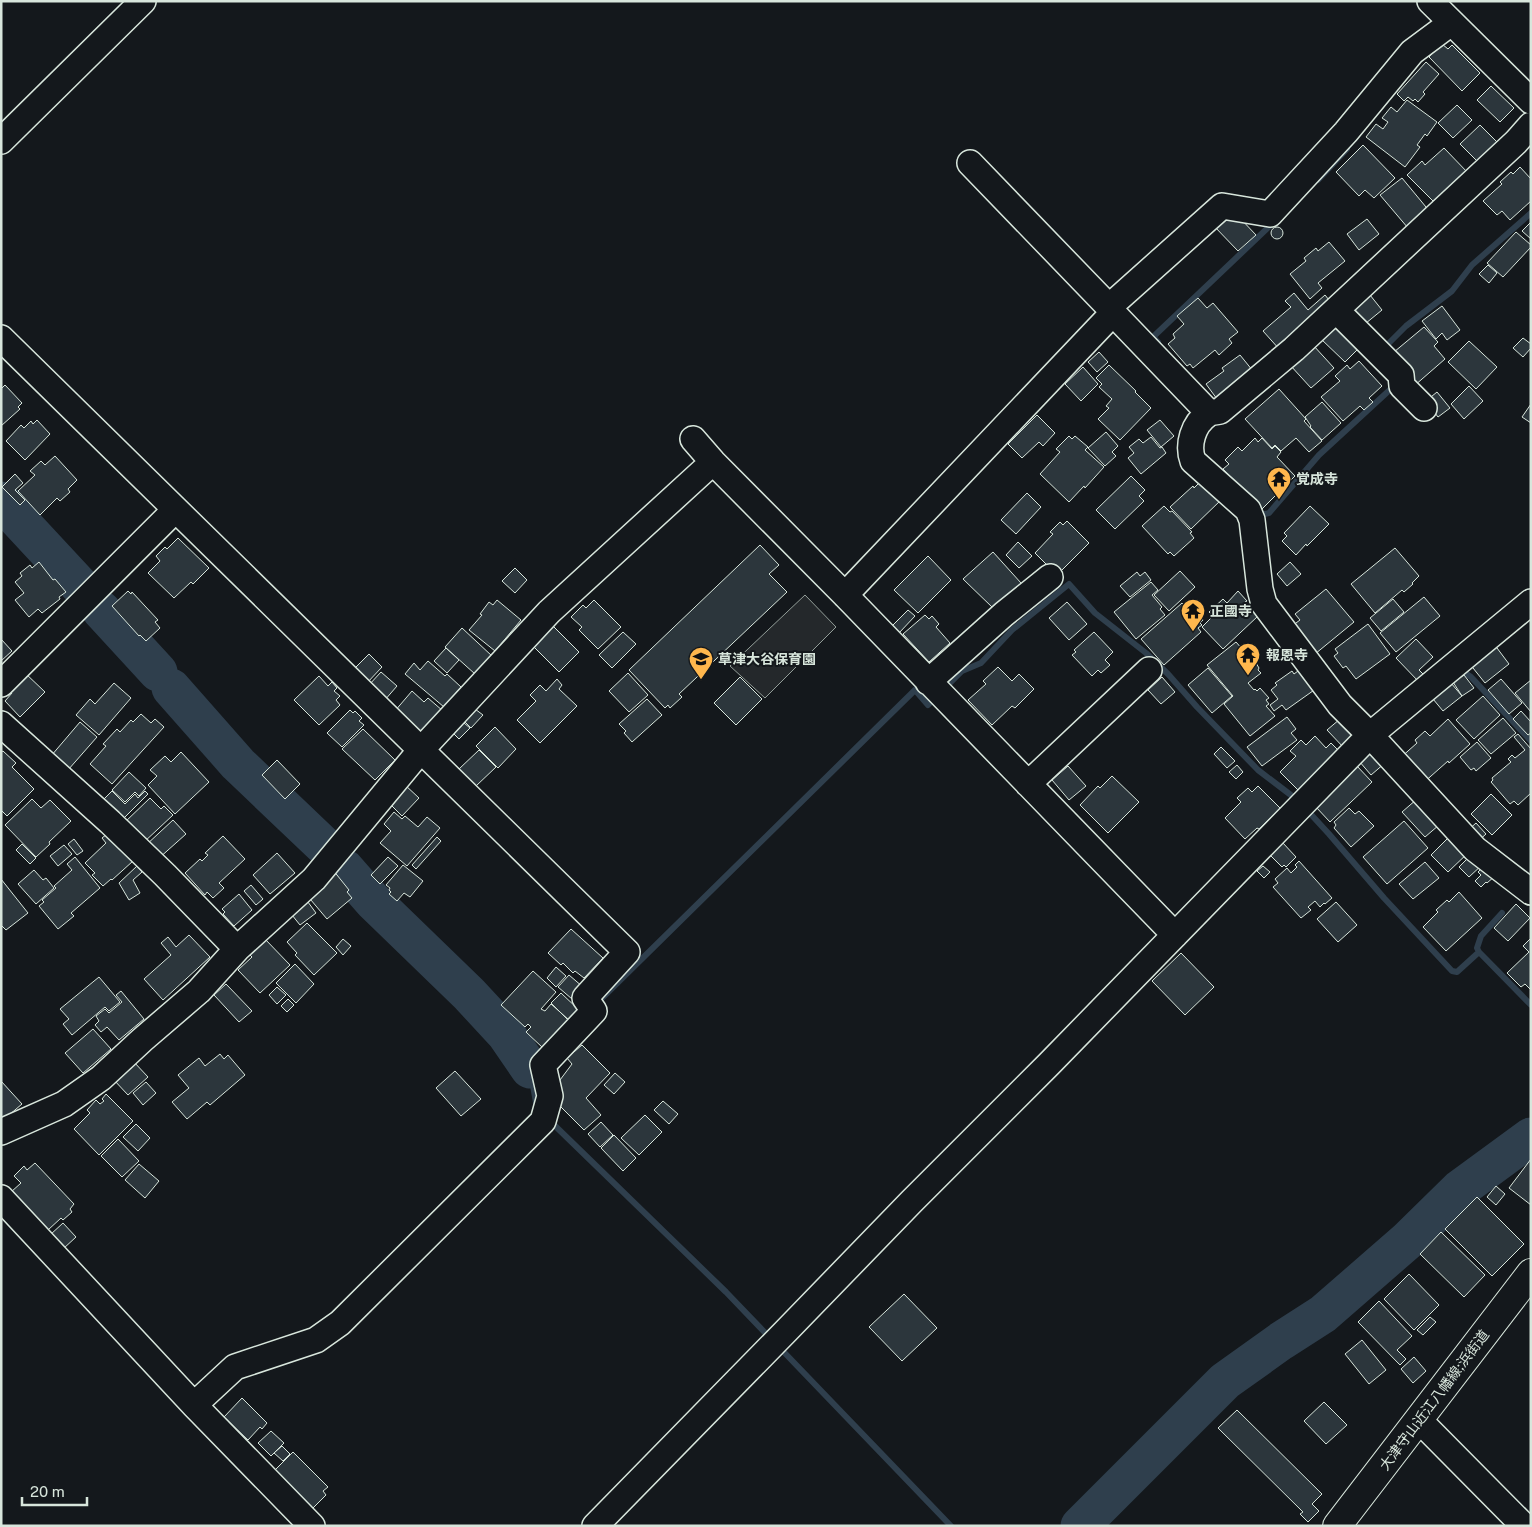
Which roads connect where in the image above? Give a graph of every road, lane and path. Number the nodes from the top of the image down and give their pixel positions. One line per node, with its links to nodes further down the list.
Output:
1 (143, 1): 6 (street)
2 (1430, 1): 3 (street)
3 (1451, 23): 4 (street); 8 (street)
4 (1529, 99)
5 (1526, 141): 9 (street)
6 (1, 142)
7 (970, 163): 8 (street)
8 (1111, 310): 12 (street); 17 (street)
9 (1336, 310): 11 (street); 12 (street)
10 (1, 338): 15 (street)
11 (1424, 408)
12 (1209, 413): 23 (street)
13 (693, 439): 14 (street)
14 (713, 462): 17 (street); 24 (street)
15 (175, 510): 21 (street); 24 (street)
16 (1050, 577): 20 (street)
17 (845, 595): 20 (street)
18 (1531, 602): 23 (street)
19 (1149, 670): 25 (street)
20 (928, 682): 25 (street)
21 (1, 684)
22 (1, 724): 28 (street)
23 (1370, 736): 26 (street); 27 (street)
24 (420, 751): 28 (street); 32 (street)
25 (1028, 784): 27 (street)
26 (1531, 892)
27 (1175, 935): 35 (street)
28 (237, 949): 29 (street)
29 (1, 1132)
30 (1, 1198): 32 (street)
31 (1531, 1273): 33 (main road, 大津守山近江八幡線;浜街道)
32 (194, 1405): 34 (street)
33 (1419, 1420): 36 (main road, 大津守山近江八幡線;浜街道); 37 (street)
34 (312, 1526)
35 (594, 1526)
36 (1337, 1526)
37 (1524, 1526)

